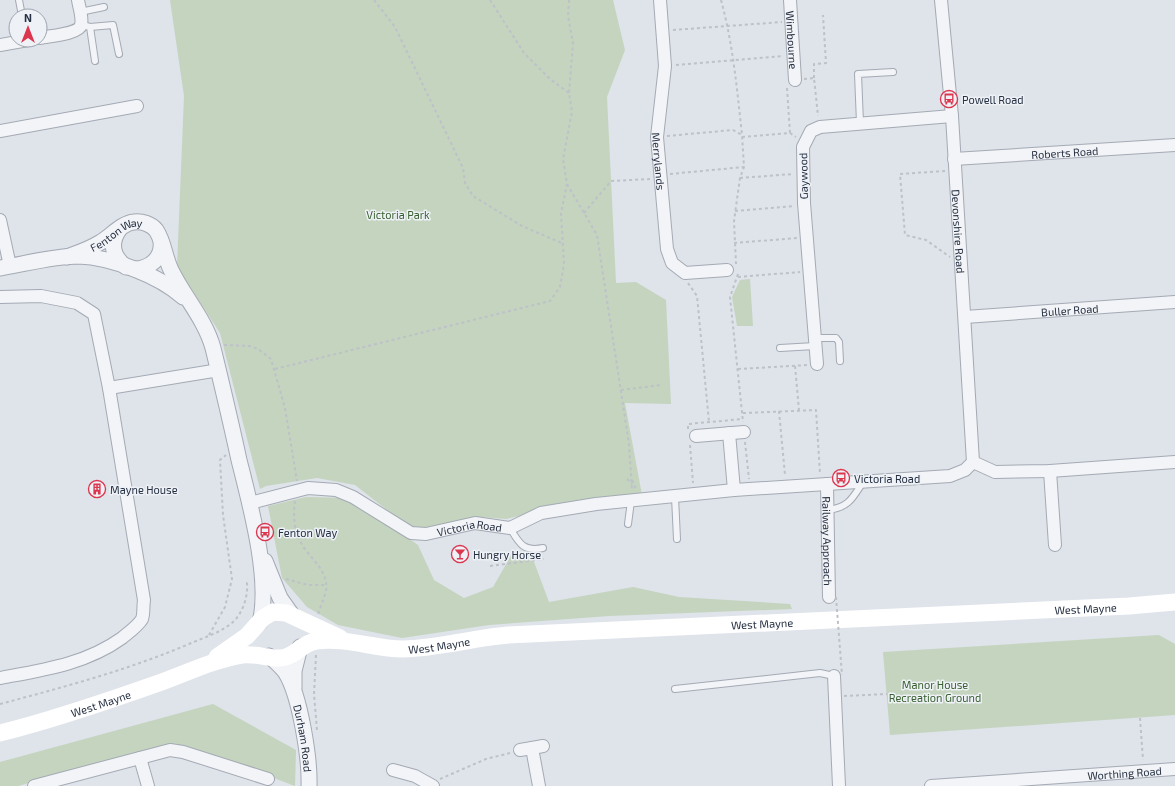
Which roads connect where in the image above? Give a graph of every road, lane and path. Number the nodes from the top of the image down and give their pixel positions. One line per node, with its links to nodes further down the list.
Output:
1 (374, 0): 49 (path)
2 (490, 0): 24 (path)
3 (569, 0): 24 (path)
4 (660, 0): 14 (street, Merrylands)
5 (721, 0): 13 (path)
6 (790, 0): 11 (street, Wimbourne)
7 (945, 0): 26 (street, Devonshire Road)
8 (79, 6): 9 (lane); 12 (street)
9 (104, 7)
10 (823, 15): 22 (path)
11 (791, 21): 13 (path); 17 (street, Wimbourne)
12 (86, 26): 15 (street); 16 (lane); 19 (lane)
13 (728, 26): 14 (path); 18 (path)
14 (663, 31): 20 (street, Merrylands)
15 (48, 37)
16 (119, 54)
17 (794, 55): 18 (path); 23 (street, Wimbourne)
18 (734, 60): 20 (path); 31 (path)
19 (95, 61)
20 (664, 66): 32 (street, Merrylands)
21 (892, 72): 27 (lane)
22 (814, 78): 23 (path); 28 (path)
23 (795, 80): 30 (path)
24 (569, 93): 40 (path)
25 (137, 106): 29 (street)
26 (952, 116): 27 (street); 35 (street, Devonshire Road)
27 (860, 123): 28 (street)
28 (820, 127): 33 (street, Gaywood)
29 (0, 130)
30 (790, 133): 31 (path); 33 (path)
31 (742, 136): 32 (path); 36 (path)
32 (657, 137): 38 (street, Merrylands)
33 (804, 143): 37 (street, Gaywood)
34 (1175, 145): 35 (street, Roberts Road)
35 (954, 165): 51 (street, Devonshire Road); 51 (path)
36 (744, 167): 38 (path); 39 (path)
37 (803, 173): 39 (path); 41 (street, Gaywood)
38 (659, 176): 43 (path); 56 (street, Merrylands)
39 (740, 178): 42 (path)
40 (567, 184): 43 (path); 49 (path)
41 (804, 206): 42 (path); 46 (street, Gaywood)
42 (735, 210): 48 (path)
43 (584, 213): 73 (path)
44 (0, 220): 52 (street)
45 (119, 230): 47 (street, Fenton Way); 50 (street, Fenton Way); 53 (street)
46 (806, 237): 48 (path); 55 (street, Gaywood)
47 (160, 238): 53 (street); 60 (street, Fenton Way)
48 (734, 243): 57 (path)
49 (564, 244): 68 (path)
50 (67, 257): 52 (street, Fenton Way); 53 (street, Fenton Way)
51 (961, 265): 61 (street, Devonshire Road)
52 (5, 267)
53 (130, 268): 60 (street, Fenton Way)
54 (727, 270): 56 (street); 57 (path)
55 (809, 272): 57 (path); 62 (street, Gaywood)
56 (685, 273): 78 (path)
57 (738, 277): 69 (path)
58 (0, 297): 72 (street)
59 (1175, 302): 61 (street, Buller Road)
60 (190, 304): 63 (street, Fenton Way)
61 (964, 317): 83 (street, Devonshire Road)
62 (815, 342): 64 (lane); 65 (lane); 66 (street, Gaywood)
63 (213, 348): 68 (path); 70 (street, Fenton Way)
64 (780, 348)
65 (840, 361)
66 (817, 364): 67 (path)
67 (795, 366): 69 (path); 74 (path)
68 (275, 369): 93 (path)
69 (738, 369): 76 (path)
70 (219, 370): 72 (street); 82 (street, Fenton Way)
71 (661, 385): 73 (path)
72 (109, 388): 121 (street)
73 (621, 390): 88 (path)
74 (799, 410): 75 (path); 89 (path)
75 (779, 411): 76 (path); 90 (path)
76 (743, 413): 77 (path)
77 (743, 419): 78 (path); 79 (path)
78 (709, 422): 81 (path)
79 (744, 432): 80 (street); 91 (path)
80 (729, 433): 81 (street); 92 (street)
81 (691, 436): 94 (path)
82 (238, 454): 97 (street, Fenton Way); 115 (path)
83 (974, 462): 85 (street); 87 (street, Victoria Road)
84 (1175, 462): 85 (street)
85 (1050, 471): 103 (street)
86 (627, 479): 88 (path)
87 (863, 482): 89 (street, Victoria Road); 98 (lane)
88 (632, 484): 96 (path)
89 (824, 484): 90 (street, Victoria Road); 98 (street, Railway Approach)
90 (786, 486): 91 (street, Victoria Road)
91 (750, 488): 92 (street, Victoria Road)
92 (734, 490): 94 (street, Victoria Road)
93 (296, 491): 97 (street, Victoria Road); 100 (street, Victoria Road); 109 (path)
94 (694, 494): 95 (street, Victoria Road)
95 (675, 497): 96 (street, Victoria Road); 102 (lane)
96 (631, 501): 99 (lane); 100 (street, Victoria Road)
97 (250, 503): 101 (street, Fenton Way)
98 (828, 510): 110 (street, Railway Approach)
99 (628, 524)
100 (510, 528): 104 (lane)
101 (256, 534): 112 (street, Fenton Way); 114 (street, Fenton Way)
102 (677, 539)
103 (1055, 545)
104 (543, 548)
105 (544, 559): 106 (path)
106 (490, 566)
107 (282, 578): 109 (path)
108 (247, 583): 115 (path)
109 (326, 585): 113 (path)
110 (832, 597): 120 (path, Railway Approach, bridge)
111 (1175, 602): 116 (main road, West Mayne)
112 (292, 615): 114 (main road, West Mayne); 116 (main road, West Mayne); 117 (main road)
113 (318, 616)
114 (260, 622): 118 (main road); 119 (main road, West Mayne)
115 (208, 636): 126 (path)
116 (350, 642): 117 (main road, West Mayne)
117 (308, 648): 118 (main road, West Mayne); 123 (street, Durham Road); 129 (path)
118 (269, 656): 119 (main road, West Mayne); 123 (street, Durham Road)
119 (198, 667): 128 (main road, West Mayne)
120 (838, 675): 122 (lane); 125 (street)
121 (0, 678)
122 (675, 689)
123 (294, 691): 129 (street, Durham Road)
124 (887, 694): 125 (path)
125 (835, 696): 142 (street)
126 (0, 704)
127 (1140, 718): 134 (path)
128 (0, 733)
129 (306, 747): 140 (street, Durham Road)
130 (520, 750): 137 (path); 141 (street)
131 (140, 758): 135 (street); 138 (street); 139 (street)
132 (1175, 769): 134 (street, Worthing Road)
133 (394, 770): 136 (street)
134 (1144, 772): 143 (street, Worthing Road)
135 (268, 779)
136 (410, 780): 137 (street)
137 (435, 784)
138 (34, 786)
139 (148, 786)
140 (309, 786)
141 (539, 786)
142 (839, 786)
143 (931, 786)

